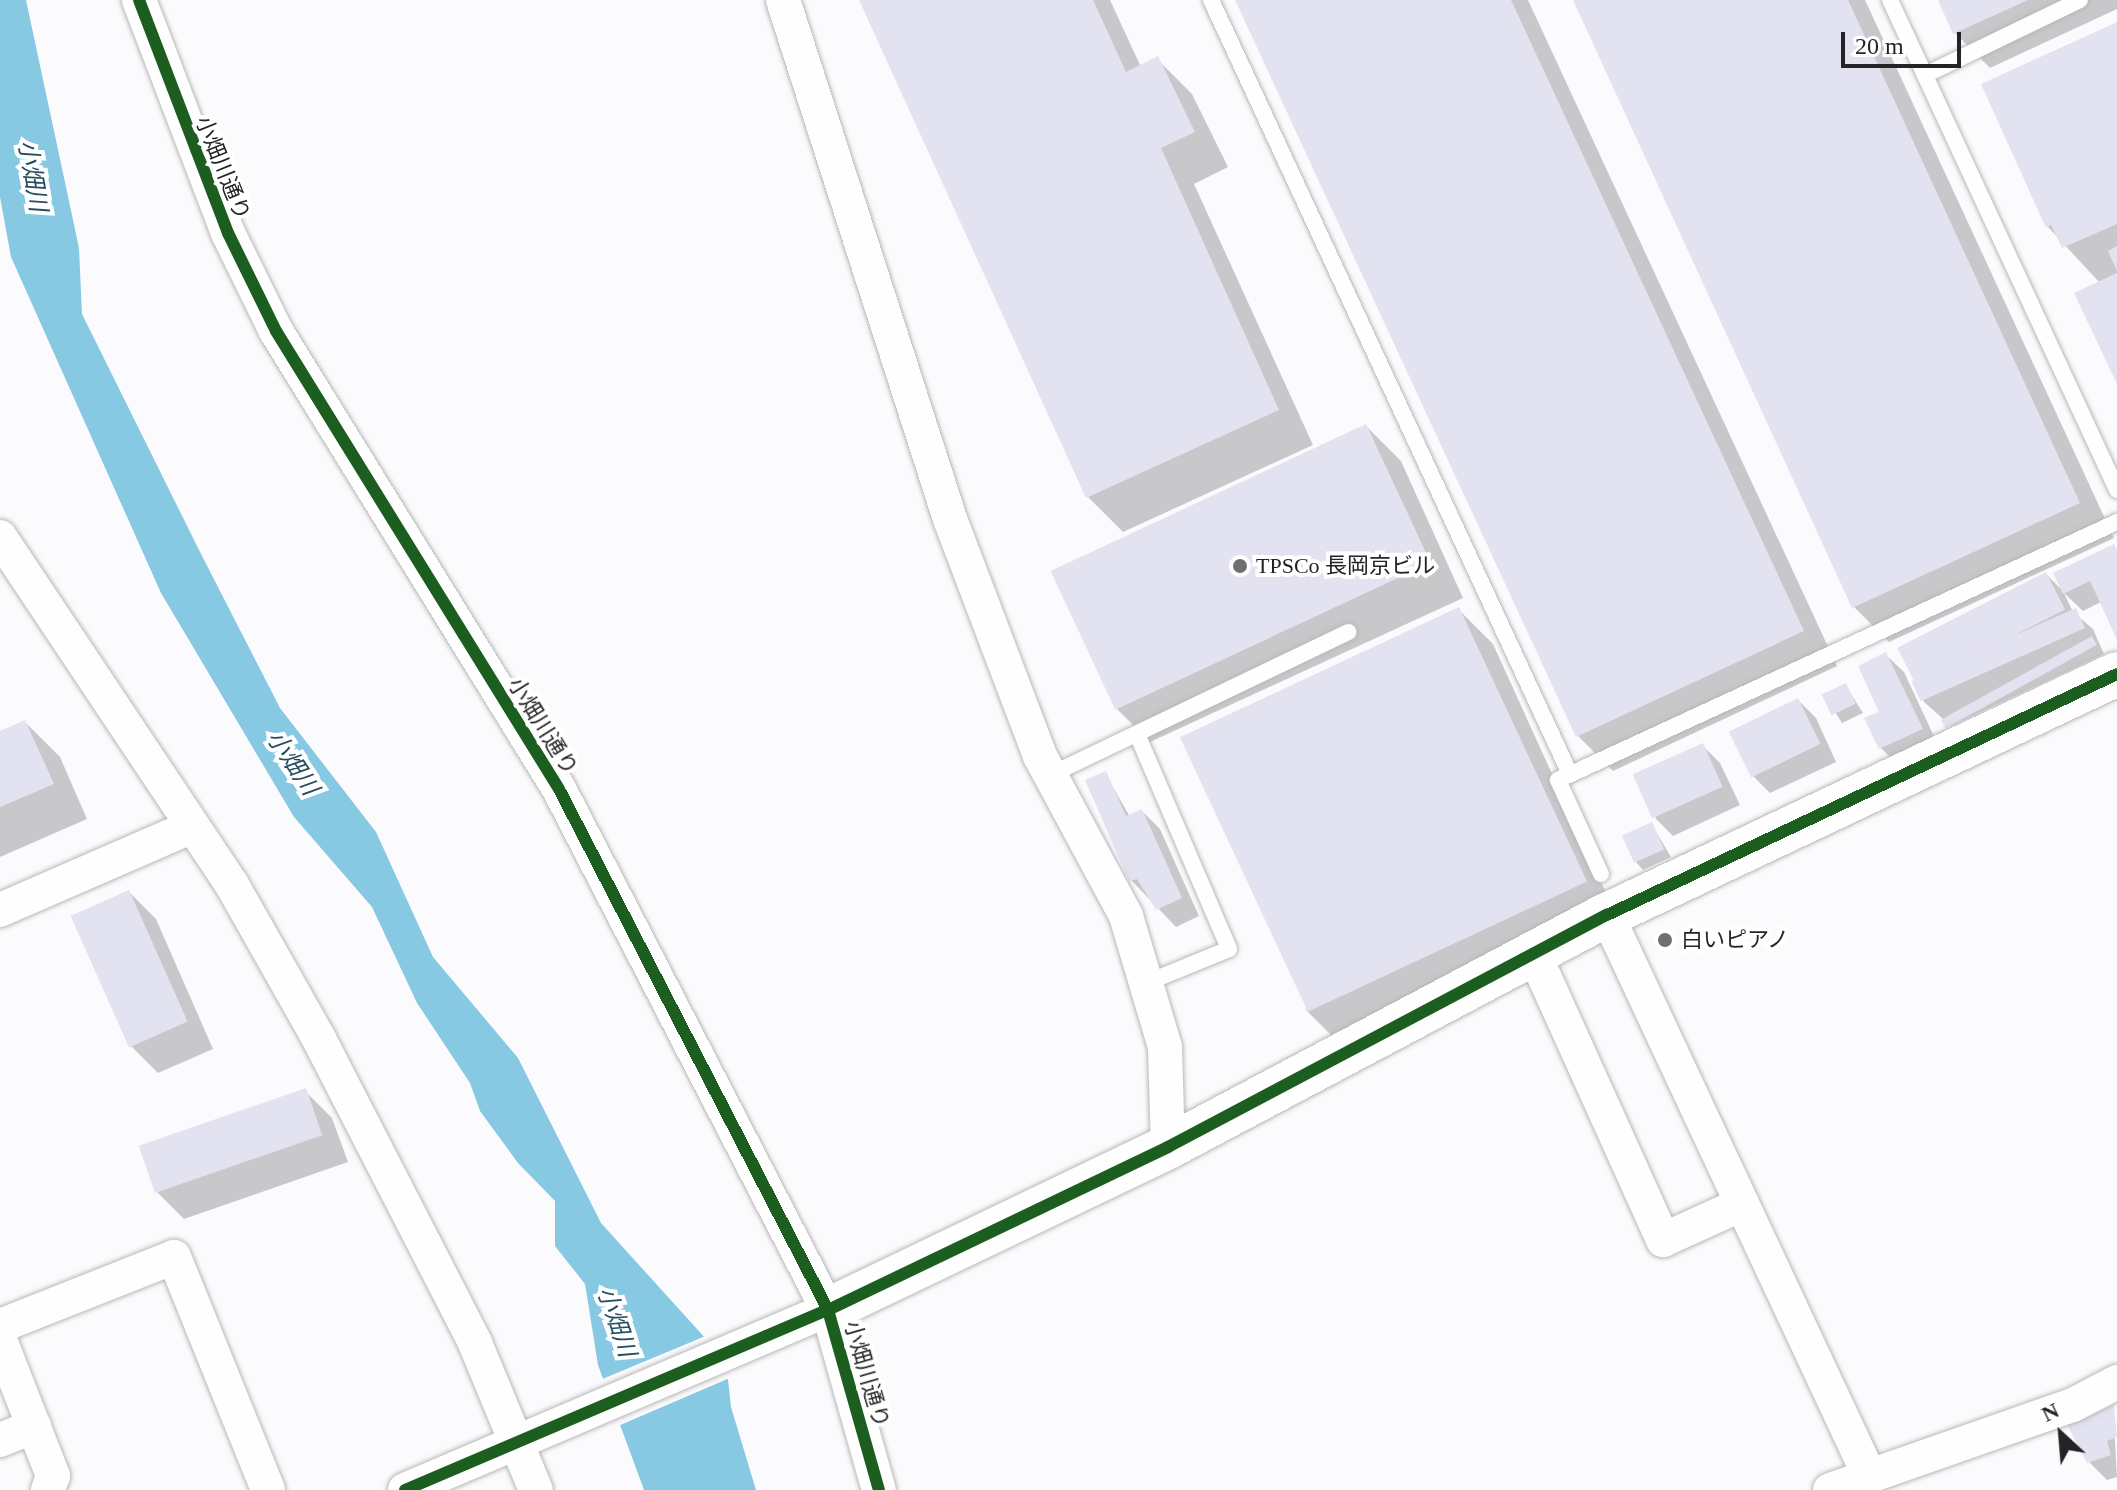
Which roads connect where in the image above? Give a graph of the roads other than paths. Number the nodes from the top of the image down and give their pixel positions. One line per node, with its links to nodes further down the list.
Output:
1 (139, 0): 22 (street, 小畑川通り)
2 (783, 0): 14 (street)
3 (1211, 0): 13 (lane)
4 (1890, 0): 6 (lane)
5 (2080, 0): 6 (lane)
6 (1925, 75): 7 (lane)
7 (2117, 490)
8 (2117, 522): 13 (lane)
9 (0, 537): 15 (street)
10 (1349, 632): 12 (lane)
11 (2117, 674): 16 (street)
12 (1137, 734): 14 (lane); 19 (lane)
13 (1570, 774): 16 (lane)
14 (1050, 775): 19 (street)
15 (191, 827): 17 (street); 27 (street)
16 (1604, 895): 18 (street); 21 (street)
17 (0, 910)
18 (1534, 954): 20 (street); 21 (street)
19 (1146, 983): 20 (street)
20 (1168, 1147): 22 (street)
21 (1742, 1204): 29 (street)
22 (828, 1310): 27 (street); 34 (street, 小畑川通り)
23 (0, 1326): 31 (street)
24 (0, 1340): 26 (street)
25 (2117, 1382): 29 (street)
26 (34, 1426): 28 (street); 30 (street)
27 (528, 1438): 32 (street); 33 (street)
28 (0, 1440)
29 (1869, 1475): 35 (street)
30 (48, 1490)
31 (268, 1490)
32 (405, 1490)
33 (536, 1490)
34 (879, 1490)
35 (1830, 1490)

